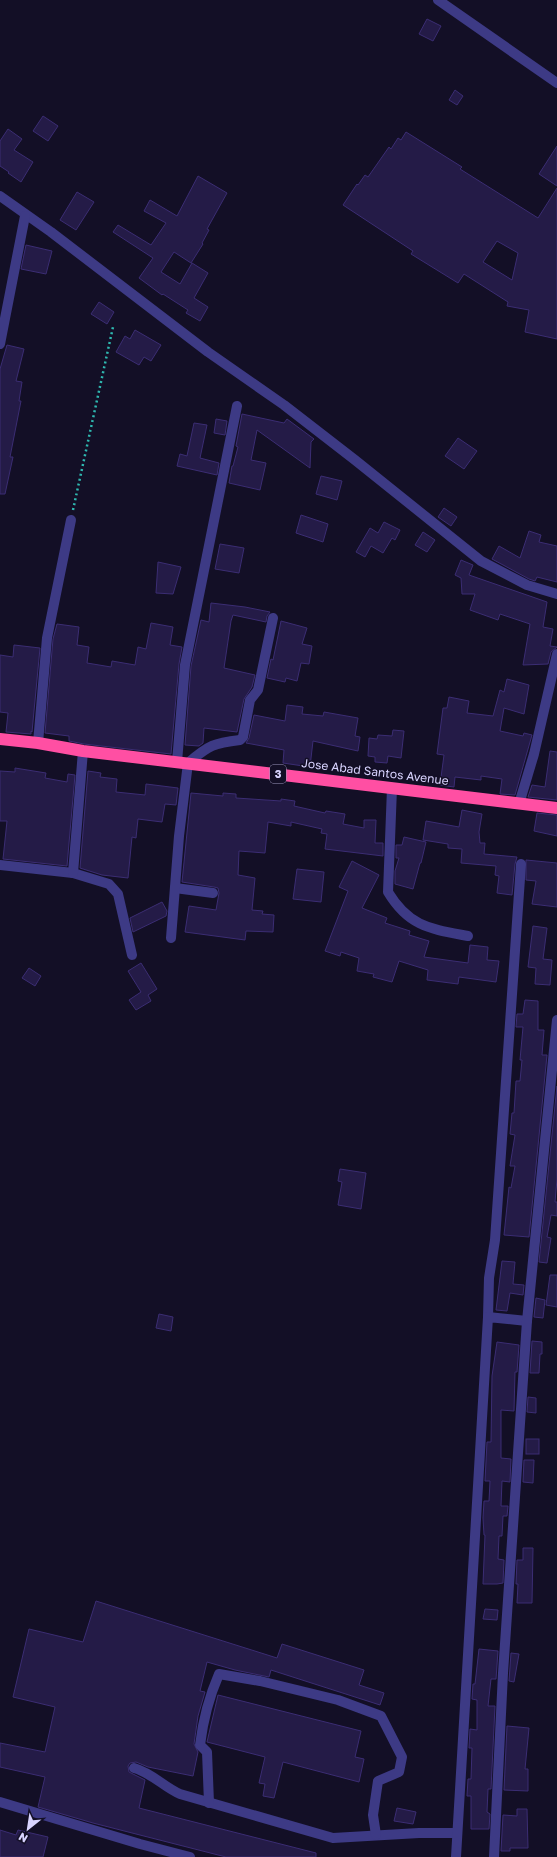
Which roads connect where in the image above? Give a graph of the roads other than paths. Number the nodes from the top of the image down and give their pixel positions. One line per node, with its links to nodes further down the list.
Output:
1 (438, 0): 2 (street)
2 (557, 82)
3 (0, 196): 4 (street)
4 (25, 216): 5 (street); 8 (street)
5 (0, 344)
6 (237, 406): 14 (street)
7 (71, 520): 12 (street)
8 (557, 594)
9 (273, 618): 14 (street)
10 (557, 654): 16 (street)
11 (0, 739): 12 (highway, Jose Abad Santos Avenue / 3)
12 (38, 743): 13 (highway, Jose Abad Santos Avenue / 3)
13 (83, 751): 14 (highway, Jose Abad Santos Avenue / 3); 20 (street)
14 (182, 762): 15 (highway, Jose Abad Santos Avenue / 3); 21 (street)
15 (392, 788): 16 (highway, Jose Abad Santos Avenue / 3); 23 (street)
16 (520, 804): 17 (highway, Jose Abad Santos Avenue / 3)
17 (557, 808)
18 (521, 864): 27 (street)
19 (0, 865): 20 (street)
20 (73, 873): 25 (street)
21 (175, 888): 22 (street); 24 (street)
22 (213, 892)
23 (468, 936)
24 (171, 938)
25 (132, 956)
26 (557, 1020): 28 (street)
27 (488, 1316): 28 (street); 32 (street)
28 (527, 1321): 36 (street)
29 (134, 1768): 31 (street)
30 (0, 1802): 34 (street)
31 (209, 1803): 33 (street); 33 (street)
32 (457, 1833): 33 (street); 35 (street)
33 (376, 1835)
34 (190, 1857)
35 (456, 1857)
36 (494, 1857)

